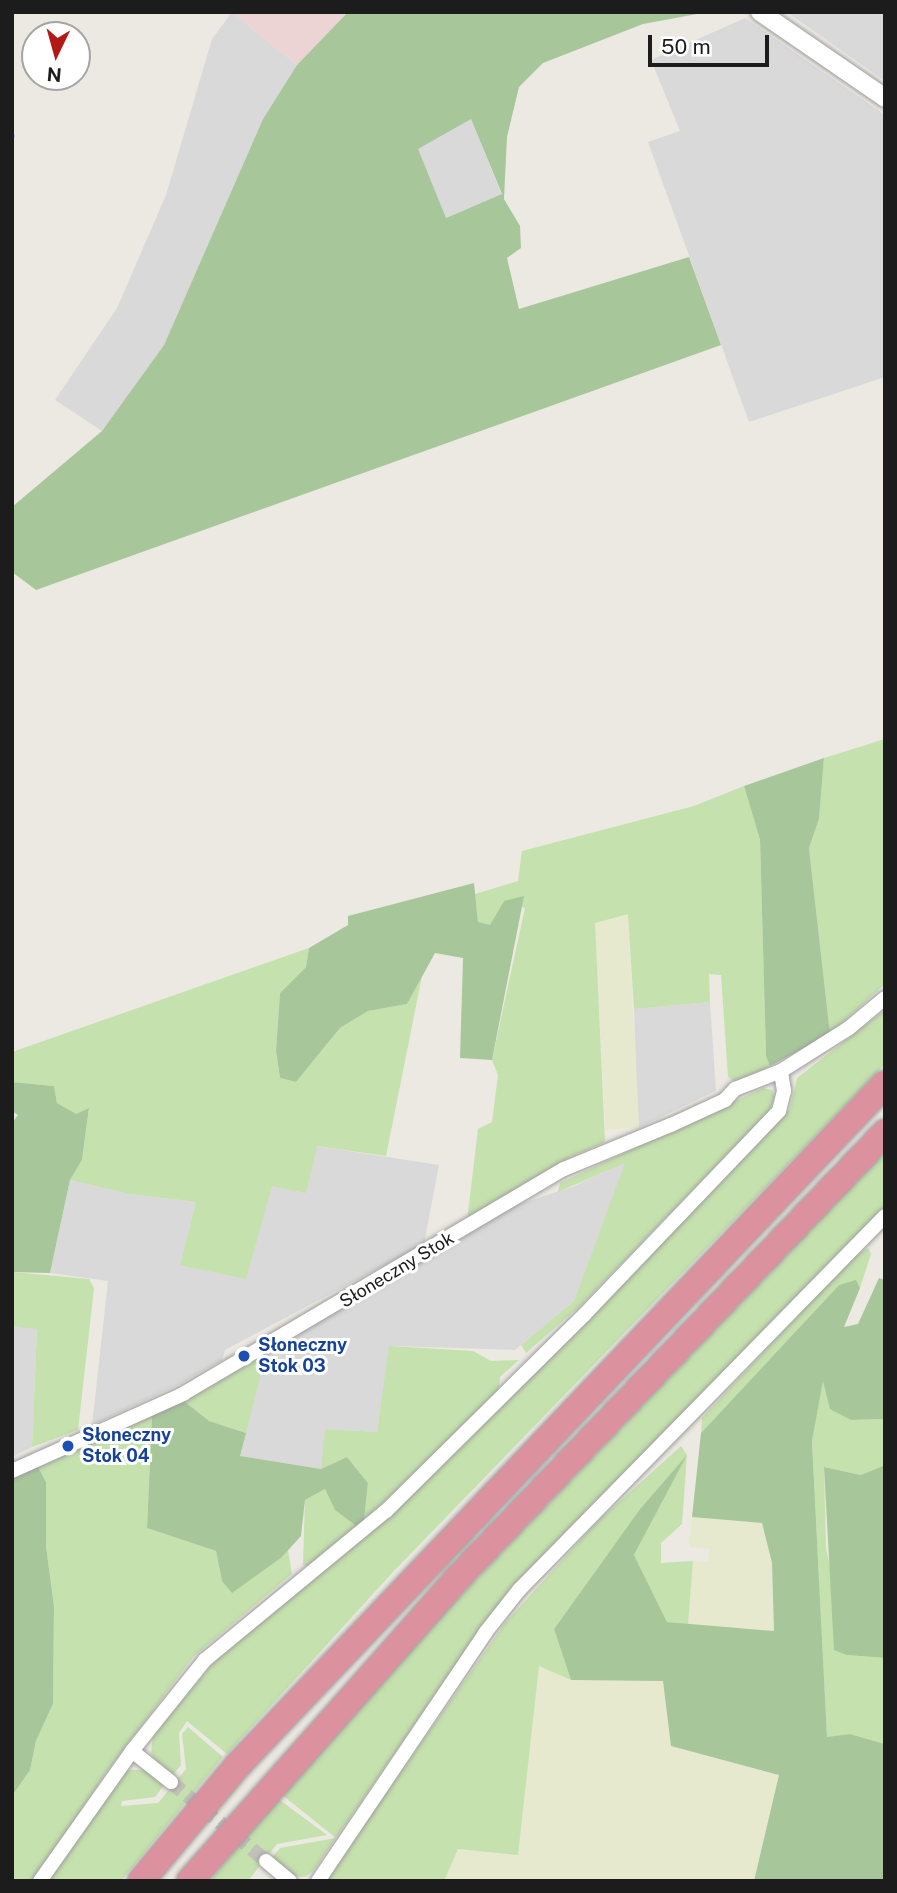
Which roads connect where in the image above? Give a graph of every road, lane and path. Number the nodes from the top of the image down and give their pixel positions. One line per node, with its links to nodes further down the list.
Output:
1 (760, 12): 2 (street)
2 (885, 98)
3 (885, 998): 4 (street, Słoneczny Stok)
4 (781, 1071): 8 (street, Słoneczny Stok); 9 (street)
5 (885, 1084): 13 (highway)
6 (885, 1133): 14 (highway)
7 (885, 1216): 16 (street)
8 (12, 1471)
9 (132, 1751): 10 (street); 12 (street)
10 (171, 1782)
11 (266, 1861): 15 (street)
12 (40, 1881)
13 (141, 1881)
14 (190, 1881)
15 (290, 1881)
16 (318, 1881)

